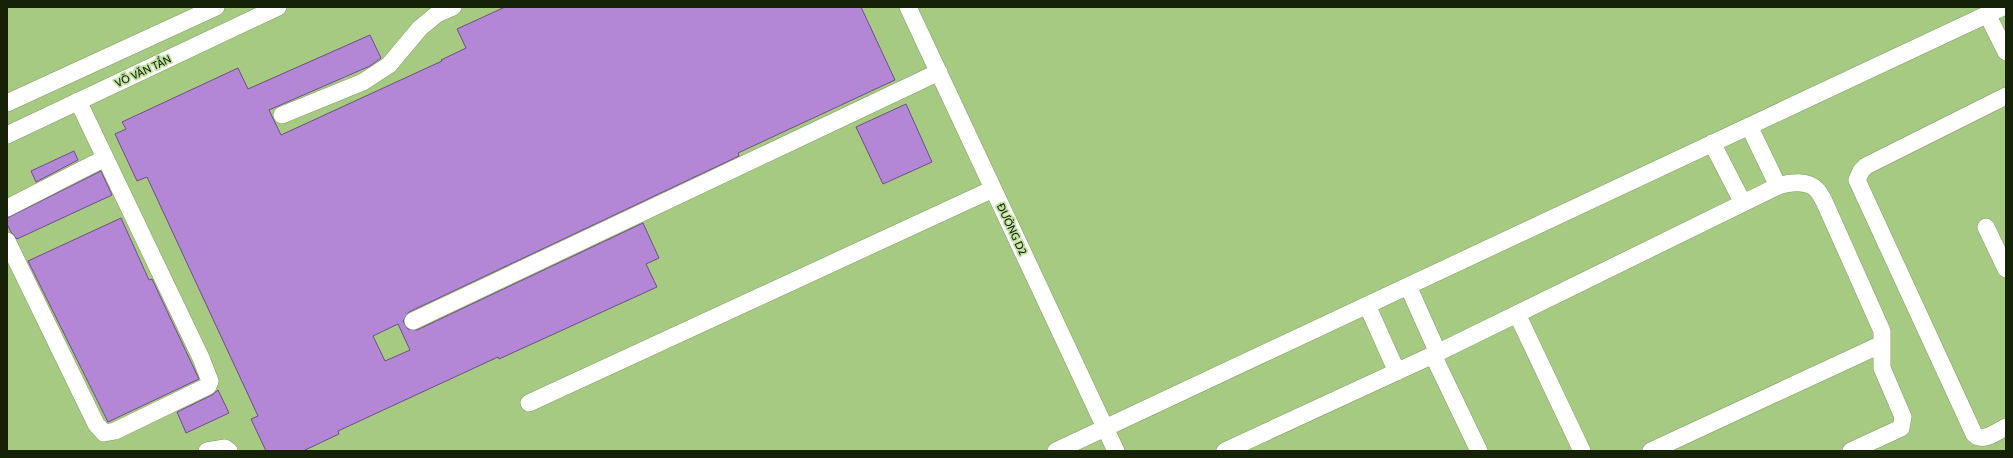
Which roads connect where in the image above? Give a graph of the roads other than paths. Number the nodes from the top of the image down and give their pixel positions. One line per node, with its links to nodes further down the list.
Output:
1 (216, 7): 11 (street)
2 (278, 7): 10 (street, VÕ VĂN TẦN)
3 (453, 7): 12 (street)
4 (908, 7): 8 (street, ĐƯỜNG D2)
5 (2003, 7): 6 (street)
6 (1987, 14): 7 (street); 13 (street)
7 (2006, 52)
8 (939, 72): 18 (street, ĐƯỜNG D2); 27 (street)
9 (2006, 96): 33 (street)
10 (78, 101): 14 (street, VÕ VĂN TẦN); 16 (street)
11 (7, 103)
12 (282, 116)
13 (1748, 126): 15 (street); 17 (street)
14 (7, 135)
15 (1712, 143): 19 (street); 24 (street)
16 (105, 158): 20 (street); 22 (street)
17 (1778, 186): 19 (street); 28 (street)
18 (993, 189): 31 (street); 32 (street, ĐƯỜNG D2)
19 (1743, 203): 26 (street)
20 (7, 208)
21 (1986, 227): 23 (street)
22 (7, 241)
23 (2006, 269)
24 (1408, 286): 25 (street); 29 (street)
25 (1367, 305): 30 (street); 32 (street)
26 (1517, 314): 29 (street); 40 (street)
27 (413, 321)
28 (1882, 344): 41 (street); 42 (street)
29 (1436, 354): 30 (street); 39 (street)
30 (1397, 372): 38 (street)
31 (529, 403)
32 (1105, 428): 36 (street); 37 (street, ĐƯỜNG D2)
33 (2006, 428)
34 (207, 451): 35 (street)
35 (229, 451)
36 (1056, 451)
37 (1116, 451)
38 (1225, 451)
39 (1479, 451)
40 (1582, 451)
41 (1651, 451)
42 (1851, 451)

